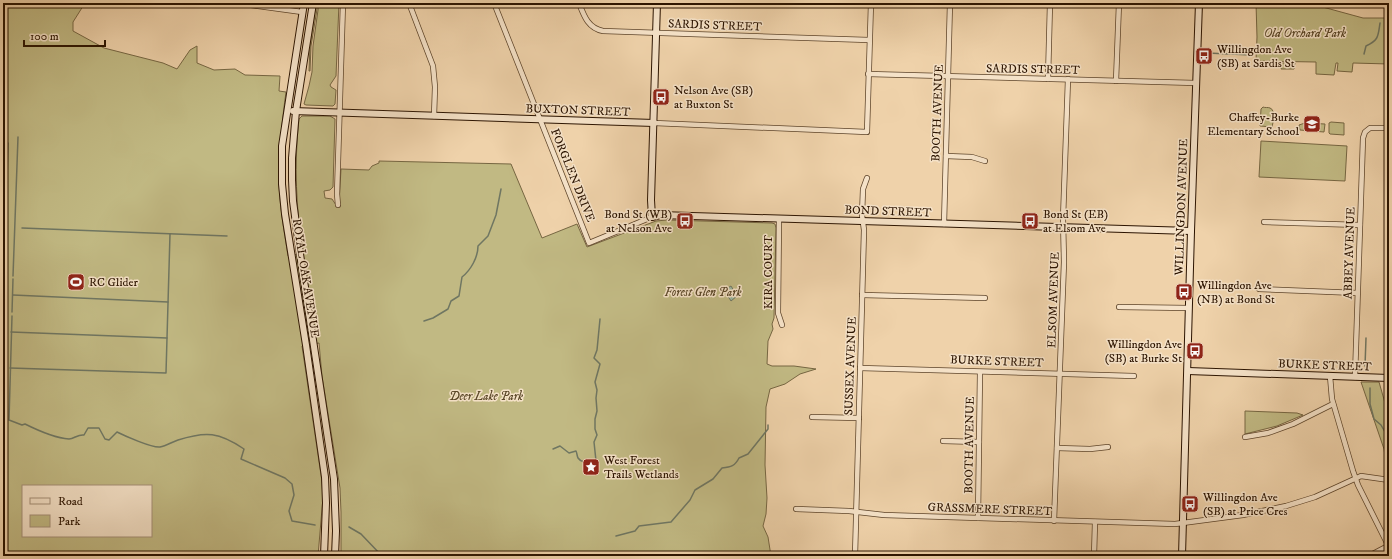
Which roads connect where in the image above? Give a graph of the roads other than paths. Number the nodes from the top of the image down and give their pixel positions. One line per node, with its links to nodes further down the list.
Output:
1 (237, 3): 14 (street)
2 (304, 3): 14 (main road, ROYAL OAK AVENUE)
3 (313, 3): 24 (main road, ROYAL OAK AVENUE)
4 (343, 3): 25 (street)
5 (410, 3): 26 (street)
6 (494, 3): 27 (street, FORGLEN DRIVE)
7 (579, 3): 15 (street, SARDIS STREET)
8 (658, 3): 15 (main road)
9 (870, 3): 16 (street)
10 (950, 3): 18 (street, BOOTH AVENUE)
11 (1050, 3): 19 (street)
12 (1119, 3): 21 (street)
13 (1200, 3): 22 (main road, WILLINGDON AVENUE)
14 (302, 12): 23 (main road, ROYAL OAK AVENUE)
15 (656, 33): 16 (street, SARDIS STREET); 28 (main road)
16 (869, 40): 17 (street)
17 (868, 74): 18 (street, SARDIS STREET); 28 (street, BUXTON STREET)
18 (948, 76): 19 (street, SARDIS STREET); 30 (street, BOOTH AVENUE)
19 (1048, 79): 20 (street, SARDIS STREET)
20 (1068, 80): 21 (street, SARDIS STREET); 40 (street, ELSOM AVENUE)
21 (1116, 81): 22 (street, SARDIS STREET)
22 (1196, 83): 41 (main road, WILLINGDON AVENUE)
23 (287, 111): 24 (main road, BUXTON STREET); 75 (main road, ROYAL OAK AVENUE)
24 (296, 111): 25 (main road, BUXTON STREET); 76 (main road, ROYAL OAK AVENUE)
25 (339, 113): 26 (main road, BUXTON STREET); 33 (street)
26 (434, 116): 27 (main road, BUXTON STREET)
27 (539, 120): 28 (main road, BUXTON STREET); 42 (street, FORGLEN DRIVE)
28 (654, 123): 34 (main road)
29 (1389, 128): 39 (street, ABBEY AVENUE)
30 (946, 156): 31 (street); 38 (street, BOOTH AVENUE)
31 (985, 161)
32 (867, 178): 36 (street, SUSSEX AVENUE)
33 (338, 205)
34 (652, 217): 35 (main road, BOND STREET); 42 (street, BOND STREET)
35 (779, 219): 36 (main road, BOND STREET); 49 (street, KIRA COURT)
36 (863, 221): 38 (main road, BOND STREET); 45 (street, SUSSEX AVENUE)
37 (1264, 222): 39 (street)
38 (944, 224): 40 (main road, BOND STREET)
39 (1360, 226): 44 (street, ABBEY AVENUE)
40 (1064, 227): 41 (main road, BOND STREET); 53 (street, ELSOM AVENUE)
41 (1191, 231): 48 (main road, WILLINGDON AVENUE)
42 (589, 243)
43 (1259, 289): 44 (street)
44 (1357, 293): 56 (street, ABBEY AVENUE)
45 (862, 295): 46 (street); 50 (street, SUSSEX AVENUE)
46 (985, 298)
47 (1119, 307): 48 (street)
48 (1189, 308): 51 (main road, WILLINGDON AVENUE)
49 (782, 325)
50 (860, 368): 52 (street, BURKE STREET); 60 (street, SUSSEX AVENUE)
51 (1188, 371): 55 (main road, BURKE STREET); 73 (main road, WILLINGDON AVENUE)
52 (980, 372): 53 (street, BURKE STREET); 63 (street, BOOTH AVENUE)
53 (1060, 374): 54 (street, BURKE STREET); 65 (street, ELSOM AVENUE)
54 (1134, 376)
55 (1330, 376): 56 (main road, BURKE STREET); 58 (street)
56 (1355, 377): 57 (main road, BURKE STREET)
57 (1389, 378)
58 (1333, 404): 61 (street); 66 (street)
59 (812, 416): 60 (street)
60 (859, 418): 69 (street, SUSSEX AVENUE)
61 (1245, 437)
62 (943, 441): 63 (street)
63 (979, 442): 70 (street, BOOTH AVENUE)
64 (1108, 447): 65 (street)
65 (1057, 448): 71 (street, ELSOM AVENUE)
66 (1356, 478): 67 (street); 73 (street, GRASSMERE STREET); 74 (street)
67 (1389, 480)
68 (796, 509): 69 (street, GRASSMERE STREET)
69 (856, 512): 70 (street, GRASSMERE STREET); 77 (street, SUSSEX AVENUE)
70 (978, 518): 71 (street, GRASSMERE STREET)
71 (1054, 520): 72 (street, GRASSMERE STREET)
72 (1095, 522): 73 (street, GRASSMERE STREET); 78 (street)
73 (1183, 524): 79 (main road, WILLINGDON AVENUE)
74 (1389, 546): 80 (street)
75 (324, 556)
76 (335, 556)
77 (855, 556)
78 (1094, 556)
79 (1182, 556)
80 (1369, 556)

